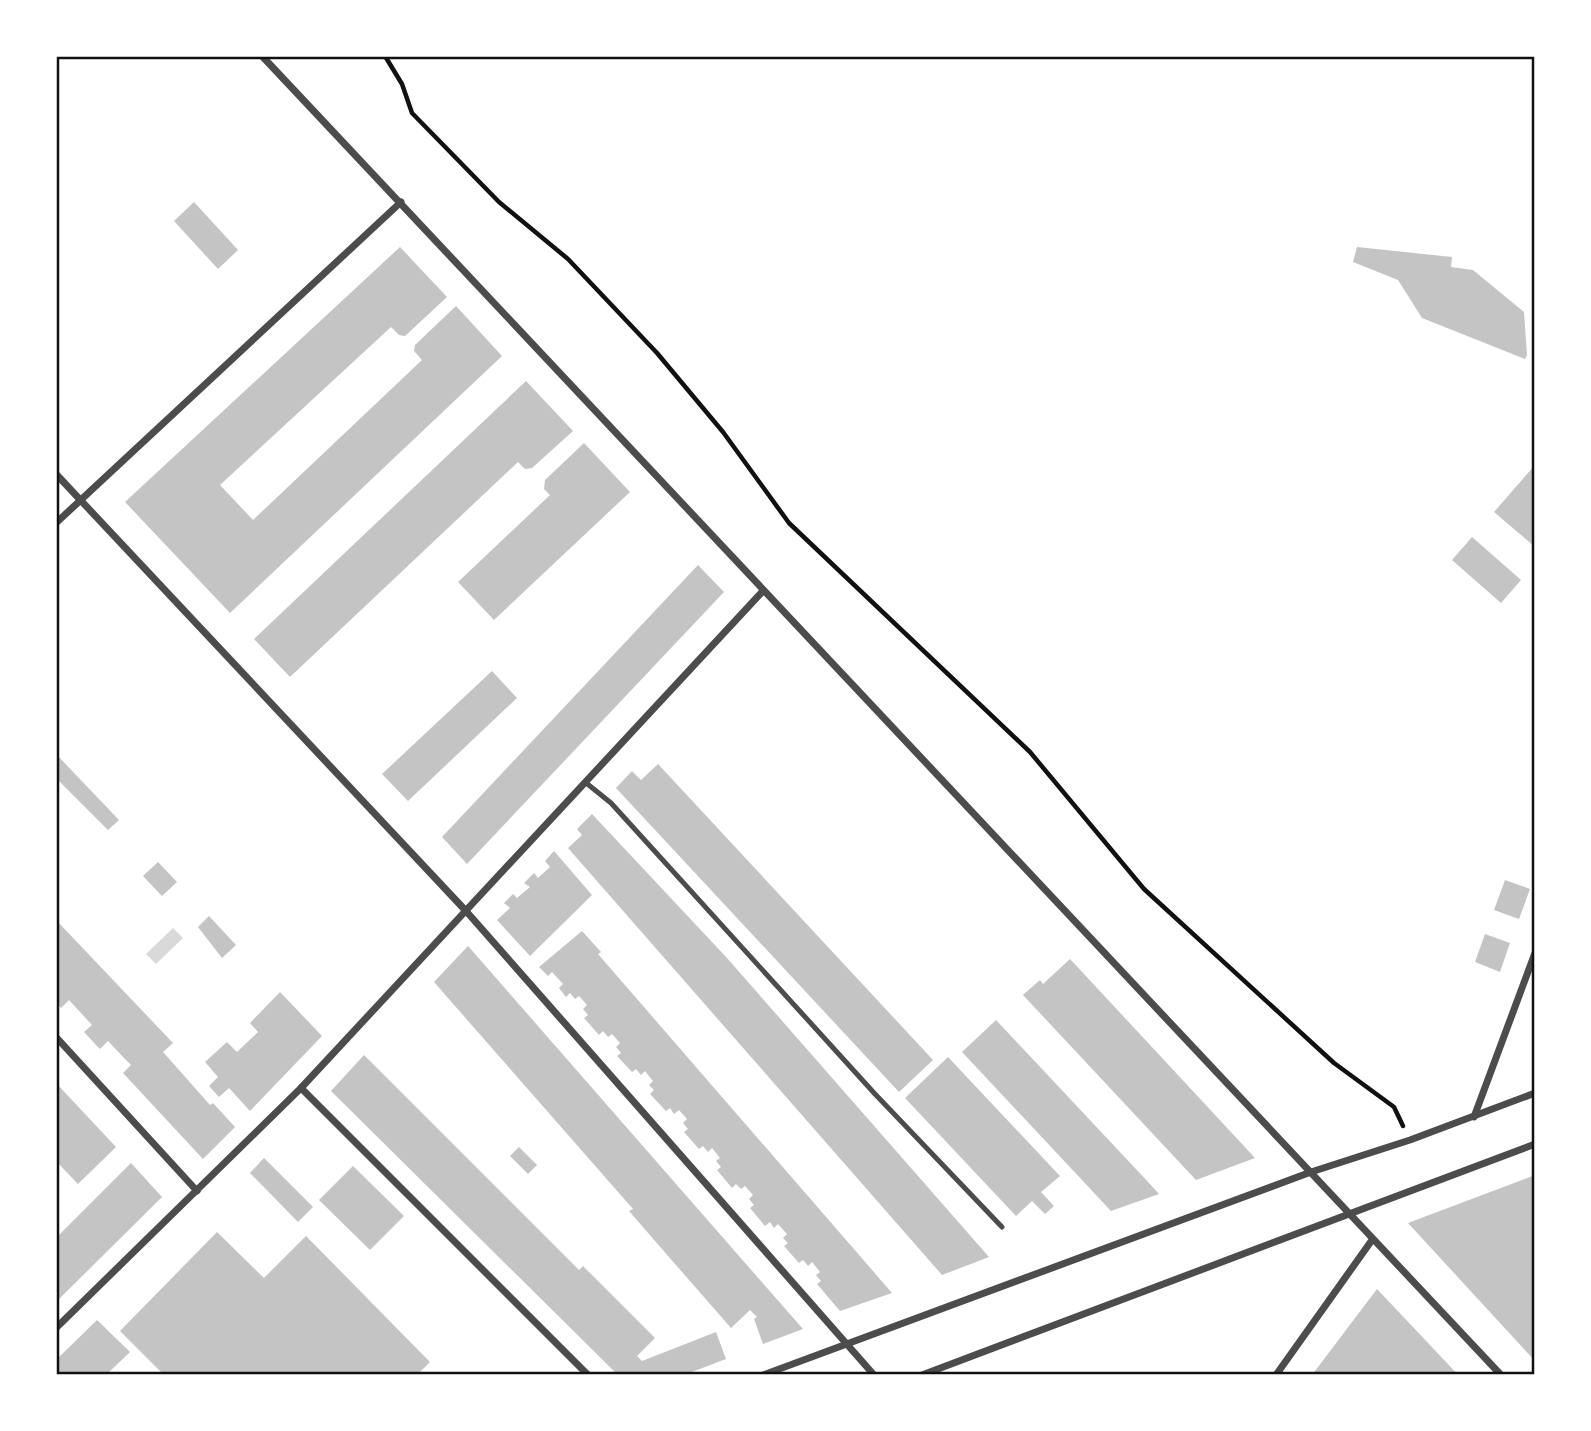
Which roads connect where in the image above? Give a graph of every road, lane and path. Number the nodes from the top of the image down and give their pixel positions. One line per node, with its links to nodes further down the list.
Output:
1 (262, 56): 3 (street)
2 (385, 56): 15 (path)
3 (401, 202): 5 (street); 7 (street)
4 (56, 474): 5 (street)
5 (80, 500): 6 (street); 9 (street)
6 (56, 523)
7 (763, 591): 8 (street); 17 (street)
8 (585, 782): 9 (street); 20 (lane)
9 (466, 911): 12 (street); 23 (street)
10 (1535, 953): 14 (street)
11 (56, 1037): 18 (street)
12 (301, 1088): 18 (street); 24 (street)
13 (1535, 1093): 14 (street)
14 (1474, 1117): 15 (street)
15 (1410, 1140): 17 (street)
16 (1535, 1144): 19 (street)
17 (1311, 1172): 19 (street); 23 (street)
18 (197, 1191): 22 (street)
19 (1348, 1215): 21 (street); 27 (street)
20 (1002, 1227)
21 (1372, 1240): 28 (street); 29 (street)
22 (56, 1328)
23 (845, 1344): 25 (street); 26 (street)
24 (588, 1375)
25 (763, 1375)
26 (874, 1375)
27 (922, 1375)
28 (1276, 1375)
29 (1500, 1375)

